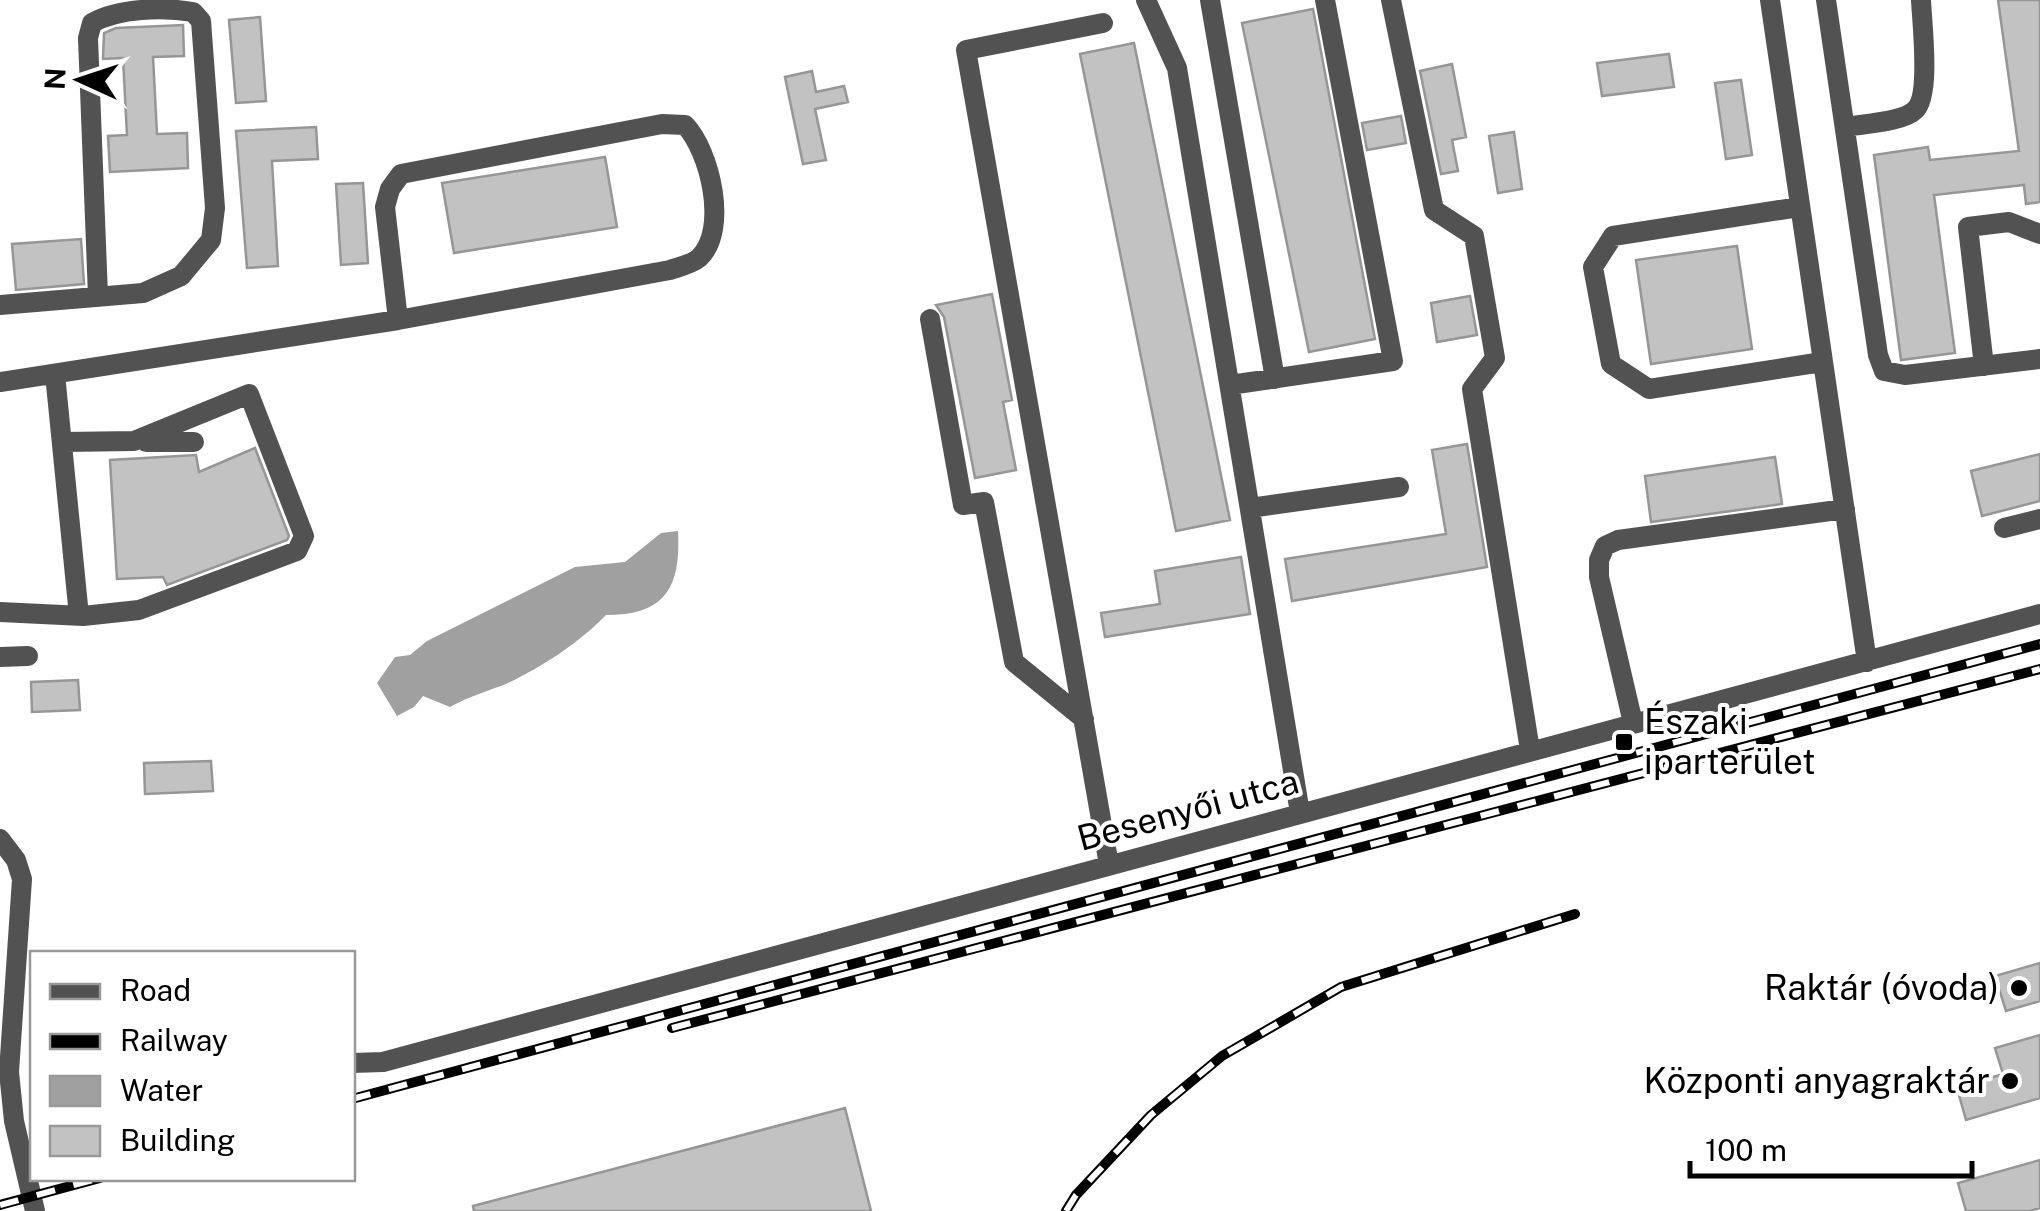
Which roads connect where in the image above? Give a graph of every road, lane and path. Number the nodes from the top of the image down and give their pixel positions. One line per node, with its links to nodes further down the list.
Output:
1 (1146, 0): 22 (street)
2 (1210, 0): 20 (street)
3 (1325, 0): 20 (street)
4 (1391, 0): 39 (street)
5 (1770, 0): 10 (street)
6 (1826, 0): 9 (street)
7 (1921, 0): 9 (street)
8 (1103, 23): 37 (street)
9 (1846, 127): 18 (street)
10 (1799, 207): 17 (street); 17 (street)
11 (2040, 234): 18 (street)
12 (98, 296): 12 (street); 13 (street)
13 (0, 305)
14 (398, 320): 14 (street); 19 (street)
15 (930, 320): 37 (street)
16 (2040, 359): 18 (street)
17 (1822, 362): 28 (street)
18 (1984, 366)
19 (55, 374): 21 (street); 23 (street)
20 (1275, 379): 22 (street)
21 (0, 382)
22 (1230, 385): 27 (street)
23 (64, 442): 24 (street); 33 (street)
24 (134, 442): 25 (street); 33 (street)
25 (194, 442)
26 (1399, 487): 27 (street)
27 (1250, 508): 40 (street)
28 (1845, 508): 36 (street); 38 (street)
29 (2040, 519): 30 (street)
30 (2004, 528)
31 (0, 612): 33 (street)
32 (2040, 614): 36 (street, Besenyői utca)
33 (80, 616)
34 (28, 656): 35 (street)
35 (0, 658)
36 (1866, 662): 38 (street, Besenyői utca)
37 (1084, 719): 43 (street)
38 (1633, 722): 39 (street, Besenyői utca)
39 (1530, 750): 40 (street, Besenyői utca)
40 (1300, 813): 43 (street, Besenyői utca)
41 (0, 839): 44 (street)
42 (0, 854): 44 (street)
43 (1110, 865): 46 (street, Besenyői utca)
44 (21, 869): 45 (street)
45 (23, 1026): 47 (street)
46 (355, 1063)
47 (35, 1211)

